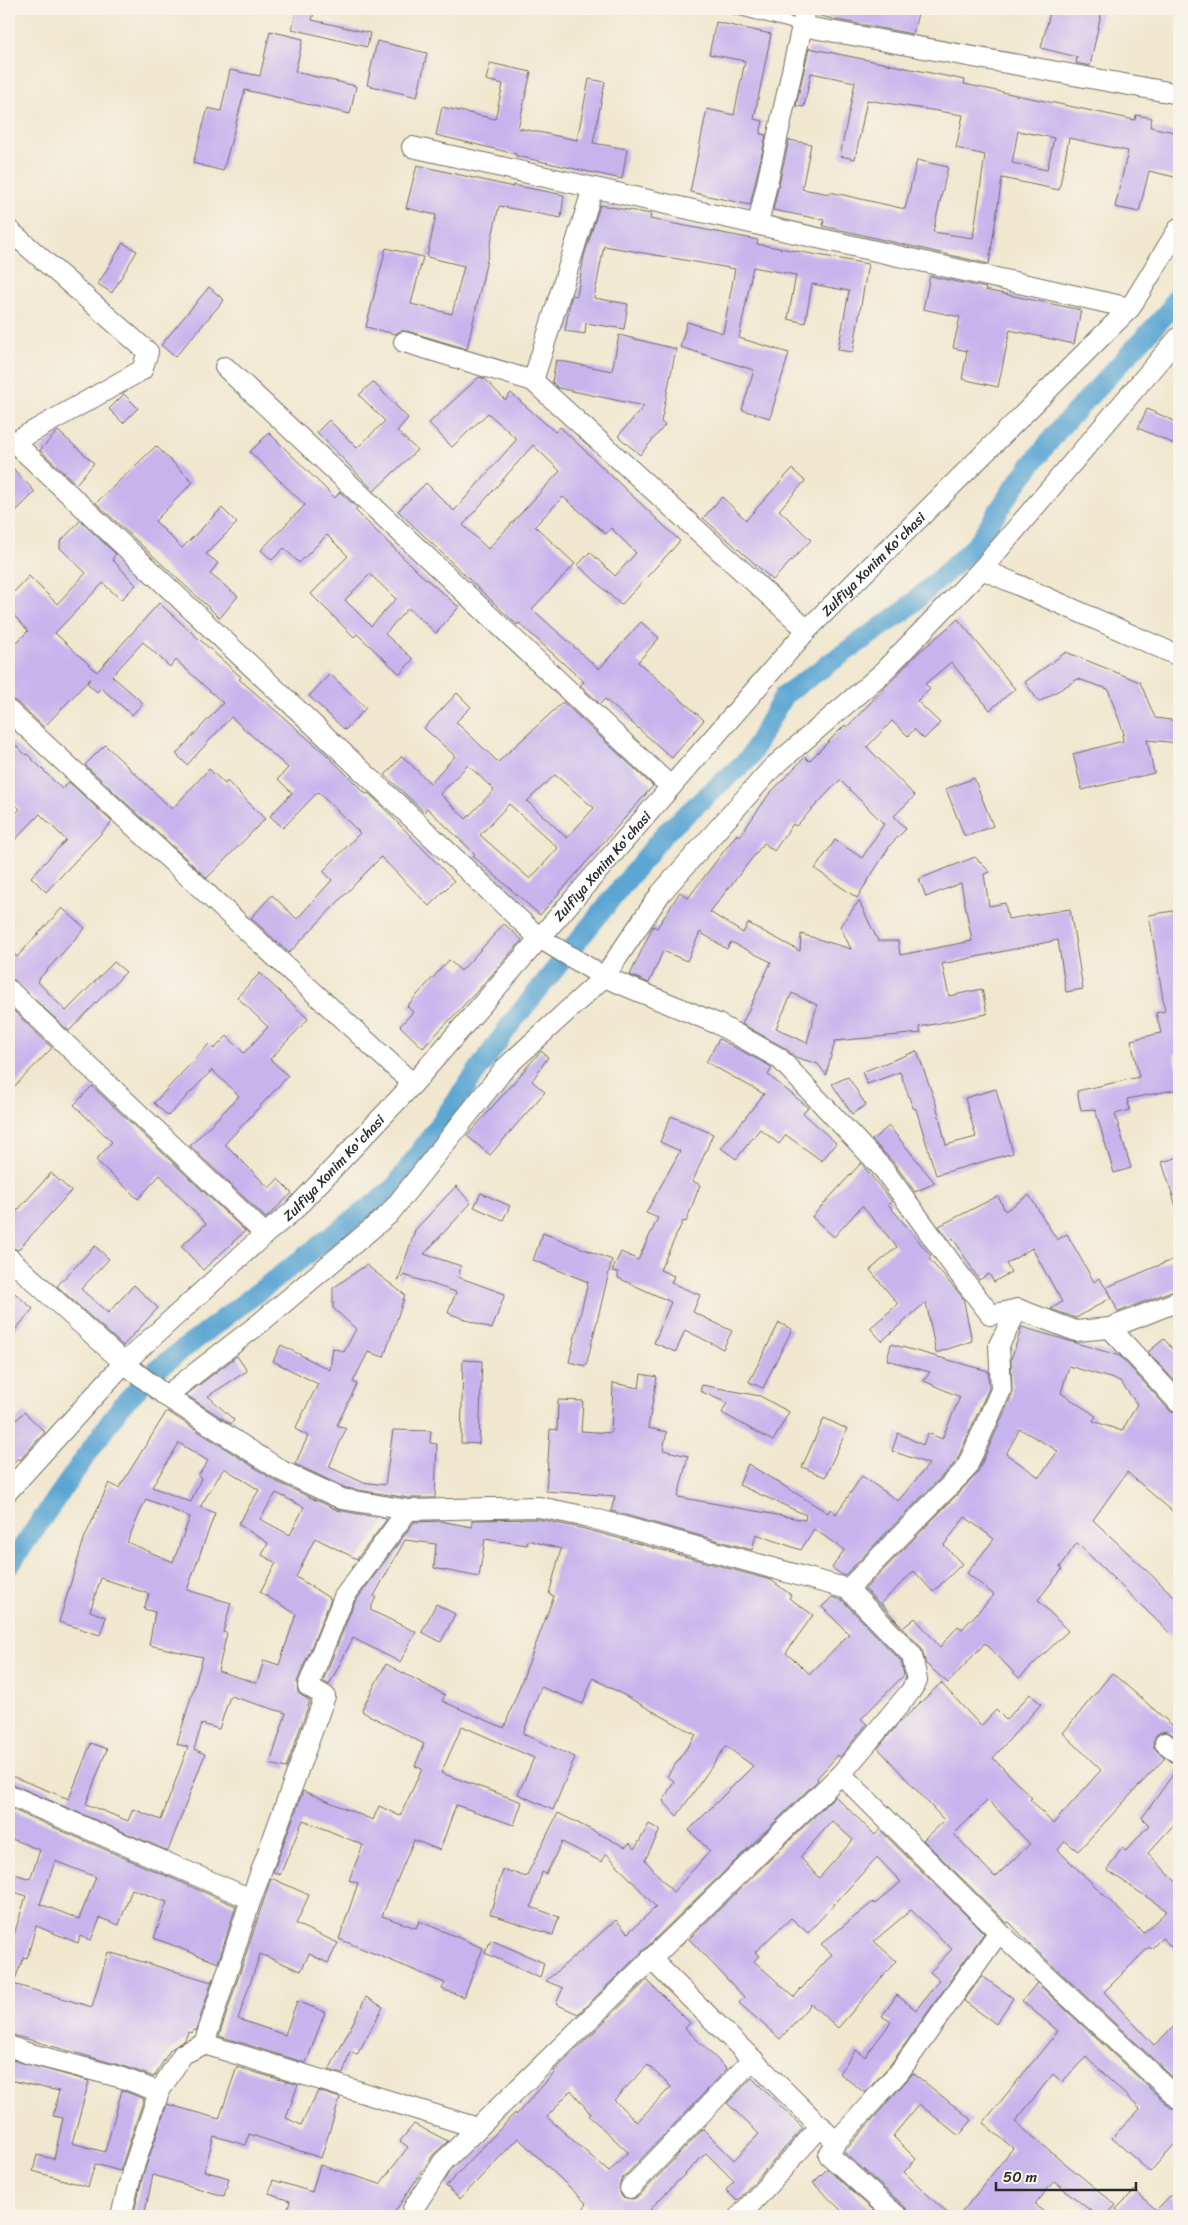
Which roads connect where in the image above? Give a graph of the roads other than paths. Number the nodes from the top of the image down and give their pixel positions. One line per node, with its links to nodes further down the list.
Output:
1 (736, 9): 2 (lane)
2 (804, 17): 3 (street); 6 (street)
3 (1179, 94)
4 (412, 147): 5 (street)
5 (593, 188): 6 (street); 13 (street)
6 (758, 224): 9 (street)
7 (1179, 228): 9 (street, Zulfiya Xonim Ko'chasi)
8 (9, 230): 19 (street)
9 (1130, 308): 15 (street, Zulfiya Xonim Ko'chasi)
10 (1179, 338): 14 (street)
11 (404, 342): 13 (street)
12 (224, 367): 18 (street)
13 (533, 381): 15 (street)
14 (982, 570): 16 (street); 20 (street)
15 (807, 630): 18 (street, Zulfiya Xonim Ko'chasi)
16 (1179, 656)
17 (9, 711): 22 (street)
18 (670, 787): 19 (street, Zulfiya Xonim Ko'chasi)
19 (544, 941): 20 (street); 22 (street, Zulfiya Xonim Ko'chasi)
20 (598, 973): 26 (street); 29 (street)
21 (9, 990): 23 (street)
22 (413, 1084): 23 (street, Zulfiya Xonim Ko'chasi)
23 (265, 1234): 28 (street, Zulfiya Xonim Ko'chasi)
24 (9, 1258): 28 (street)
25 (1179, 1301): 27 (street)
26 (1018, 1309): 27 (street); 33 (street)
27 (1110, 1328): 30 (street)
28 (128, 1366): 29 (street); 31 (street, Zulfiya Xonim Ko'chasi)
29 (160, 1391): 32 (street)
30 (1179, 1403)
31 (9, 1490)
32 (408, 1510): 33 (street); 36 (street)
33 (848, 1589): 34 (street)
34 (840, 1774): 37 (street); 38 (street)
35 (9, 1795): 36 (street)
36 (252, 1899): 39 (street)
37 (999, 1932): 43 (street); 46 (street)
38 (651, 1959): 41 (street); 45 (street)
39 (204, 2044): 42 (street); 45 (street)
40 (9, 2046): 42 (street)
41 (753, 2059): 44 (street); 47 (street)
42 (159, 2092): 48 (street)
43 (1179, 2099)
44 (821, 2126): 46 (street); 50 (street)
45 (478, 2128): 49 (street)
46 (836, 2142): 51 (street)
47 (630, 2188)
48 (121, 2216)
49 (411, 2216)
50 (740, 2216)
51 (898, 2216)

